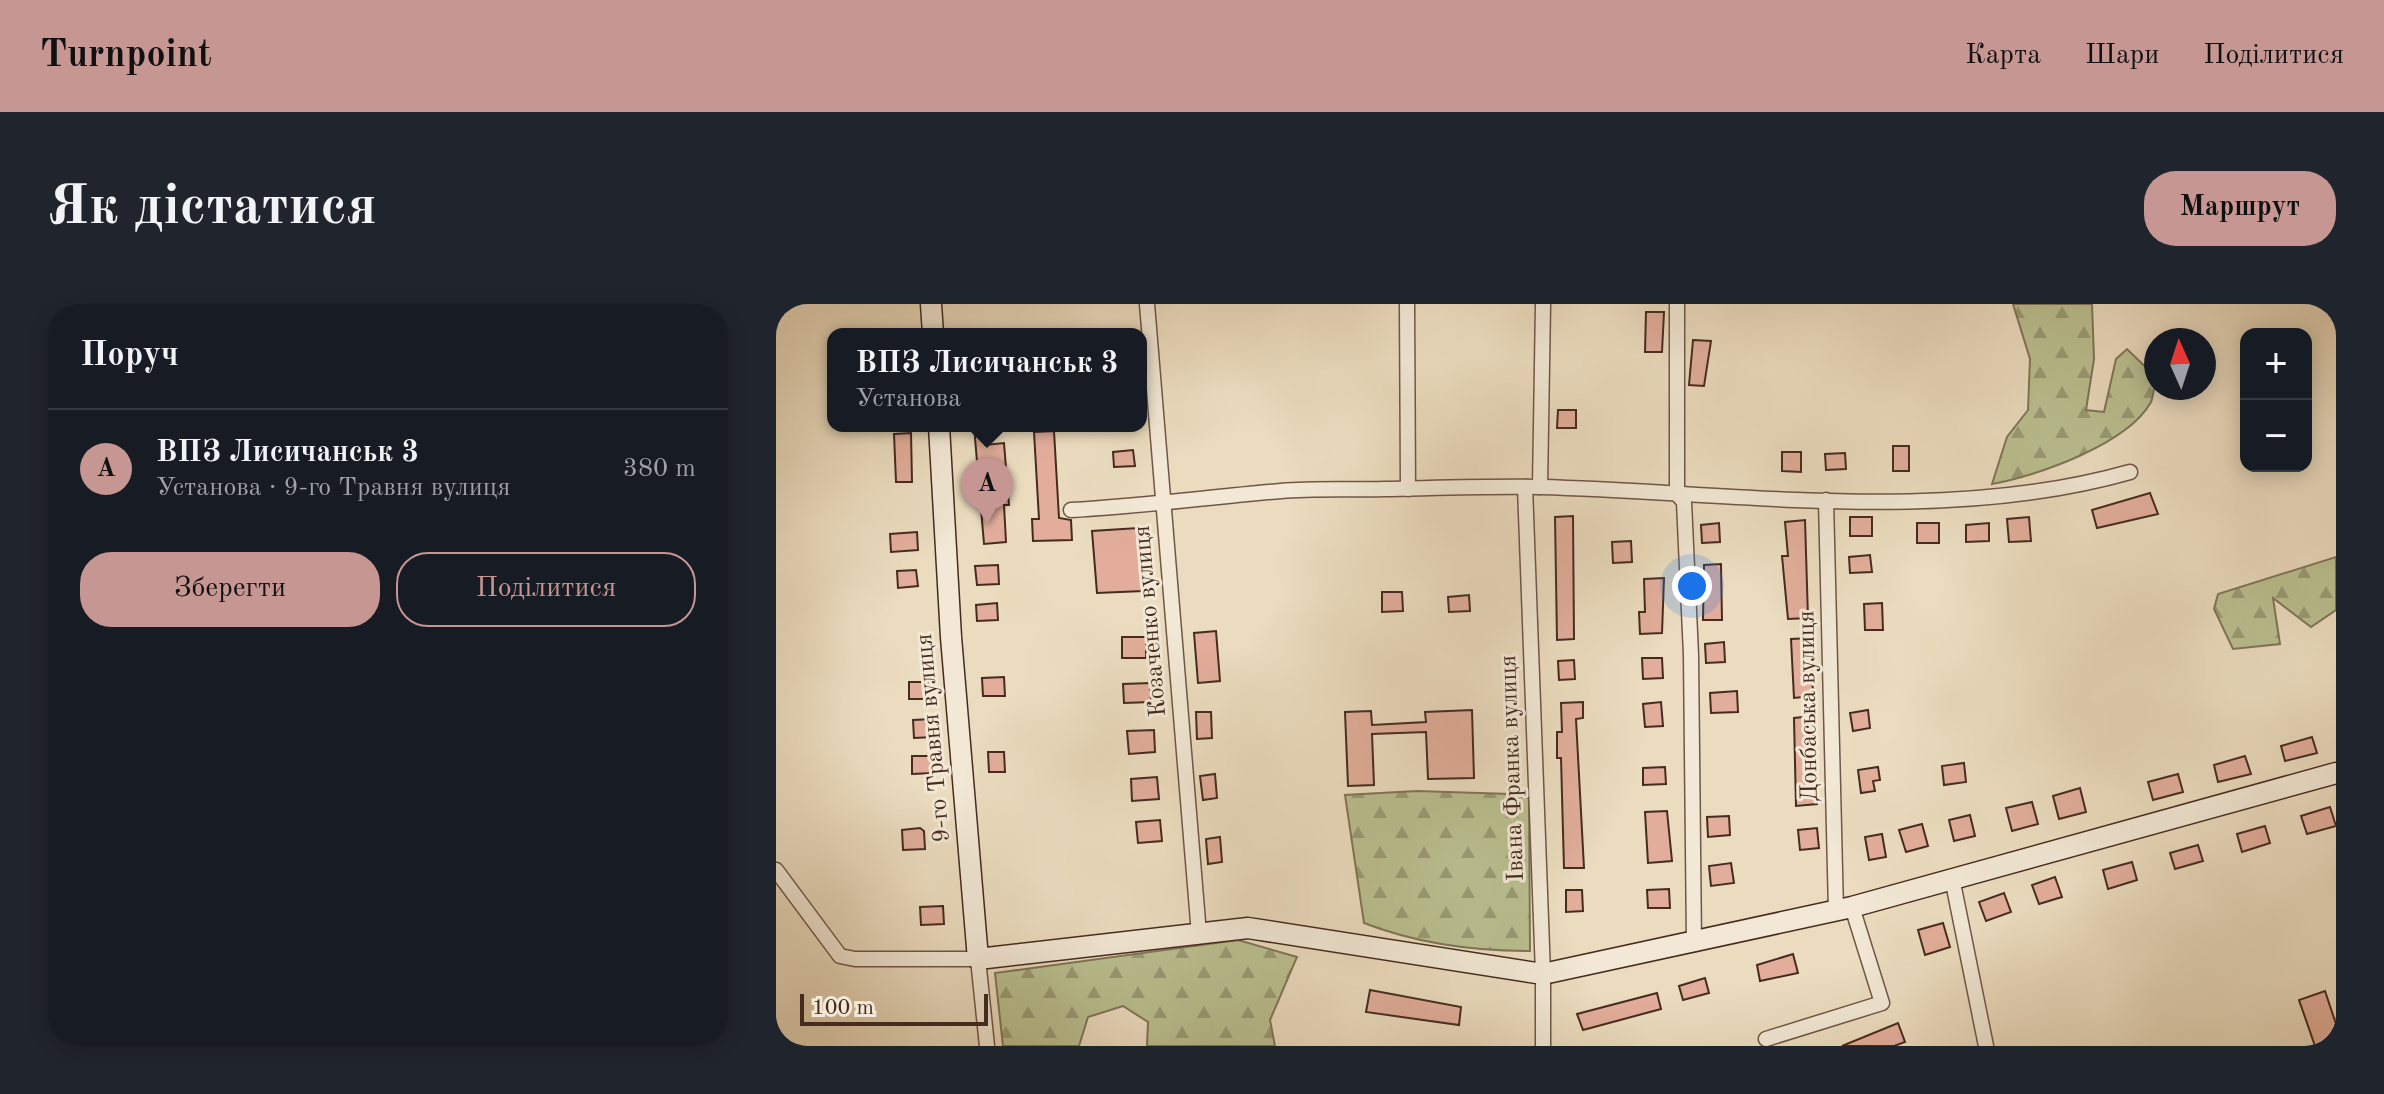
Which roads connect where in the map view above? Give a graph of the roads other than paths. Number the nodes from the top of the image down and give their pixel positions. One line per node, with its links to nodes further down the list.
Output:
1 (931, 304): 6 (main road)
2 (1147, 304): 13 (street, Козаченко вулиця)
3 (1407, 304): 10 (street)
4 (1543, 304): 9 (street, Івана Франка вулиця)
5 (1677, 304): 11 (street)
6 (933, 328)
7 (939, 432): 21 (main road, 9-го Травня вулиця)
8 (2130, 472): 12 (street)
9 (1532, 487): 10 (street); 11 (street); 22 (street, Івана Франка вулиця)
10 (1408, 489): 13 (street)
11 (1677, 494): 12 (street); 20 (street)
12 (1826, 500): 18 (street, Донбаська вулиця)
13 (1164, 504): 14 (street); 19 (street, Козаченко вулиця)
14 (1071, 510)
15 (2336, 773): 17 (main road)
16 (776, 870): 21 (street)
17 (1952, 878): 18 (main road); 26 (street)
18 (1844, 909): 20 (main road); 23 (street, Донбаська вулиця)
19 (1199, 934): 21 (main road); 22 (main road)
20 (1694, 944): 22 (main road)
21 (978, 959): 24 (street, 9-го Травня вулиця)
22 (1543, 974): 25 (street, Івана Франка вулиця)
23 (1766, 1039)
24 (987, 1046)
25 (1543, 1046)
26 (1986, 1046)

